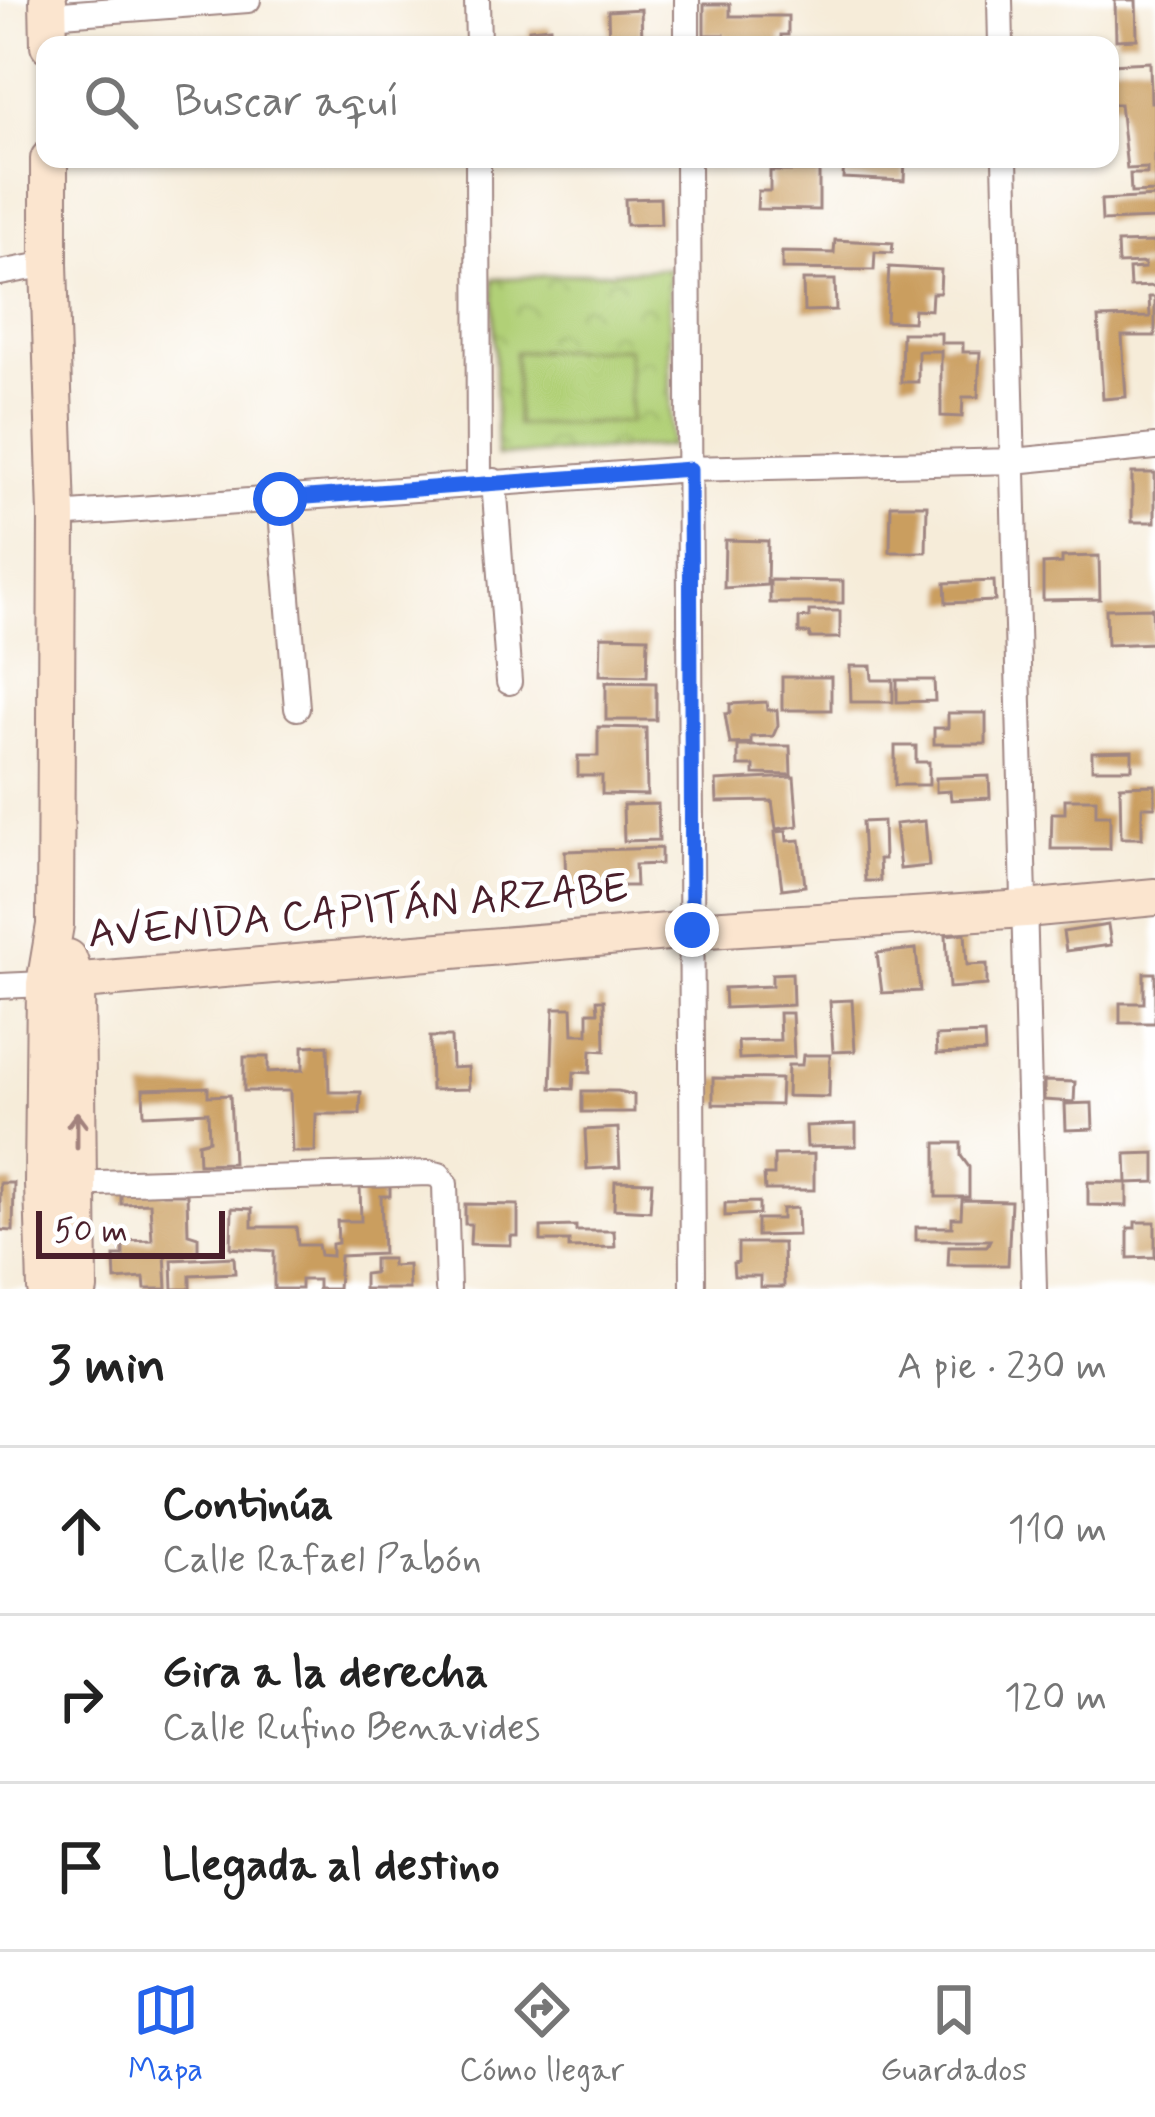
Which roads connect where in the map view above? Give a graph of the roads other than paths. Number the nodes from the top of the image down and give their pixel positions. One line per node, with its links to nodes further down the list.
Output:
1 (248, 0): 5 (street)
2 (478, 0): 6 (street)
3 (687, 0): 7 (street)
4 (1000, 0): 8 (street)
5 (48, 20)
6 (478, 36)
7 (687, 36)
8 (1001, 36)
9 (49, 168): 13 (main road)
10 (478, 168): 18 (street)
11 (688, 168): 17 (street)
12 (1005, 168): 16 (street)
13 (50, 264): 14 (street); 20 (main road)
14 (0, 273)
15 (1155, 447): 16 (street)
16 (1014, 460): 17 (street); 24 (street)
17 (690, 469): 18 (street); 25 (street)
18 (487, 482): 19 (street); 21 (street)
19 (280, 499): 20 (street); 22 (street)
20 (57, 515): 26 (main road)
21 (509, 682)
22 (297, 708)
23 (1155, 897): 24 (main road, AVENIDA CAPITÁN ARZABE)
24 (1024, 909): 25 (main road, AVENIDA CAPITÁN ARZABE); 33 (street)
25 (692, 930): 26 (main road, AVENIDA CAPITÁN ARZABE); 32 (street)
26 (60, 982): 27 (street, AVENIDA CAPITÁN ARZABE); 28 (main road)
27 (0, 986)
28 (60, 1184): 29 (main road); 30 (main road); 31 (street)
29 (46, 1289)
30 (79, 1289)
31 (448, 1289)
32 (693, 1289)
33 (1034, 1289)

